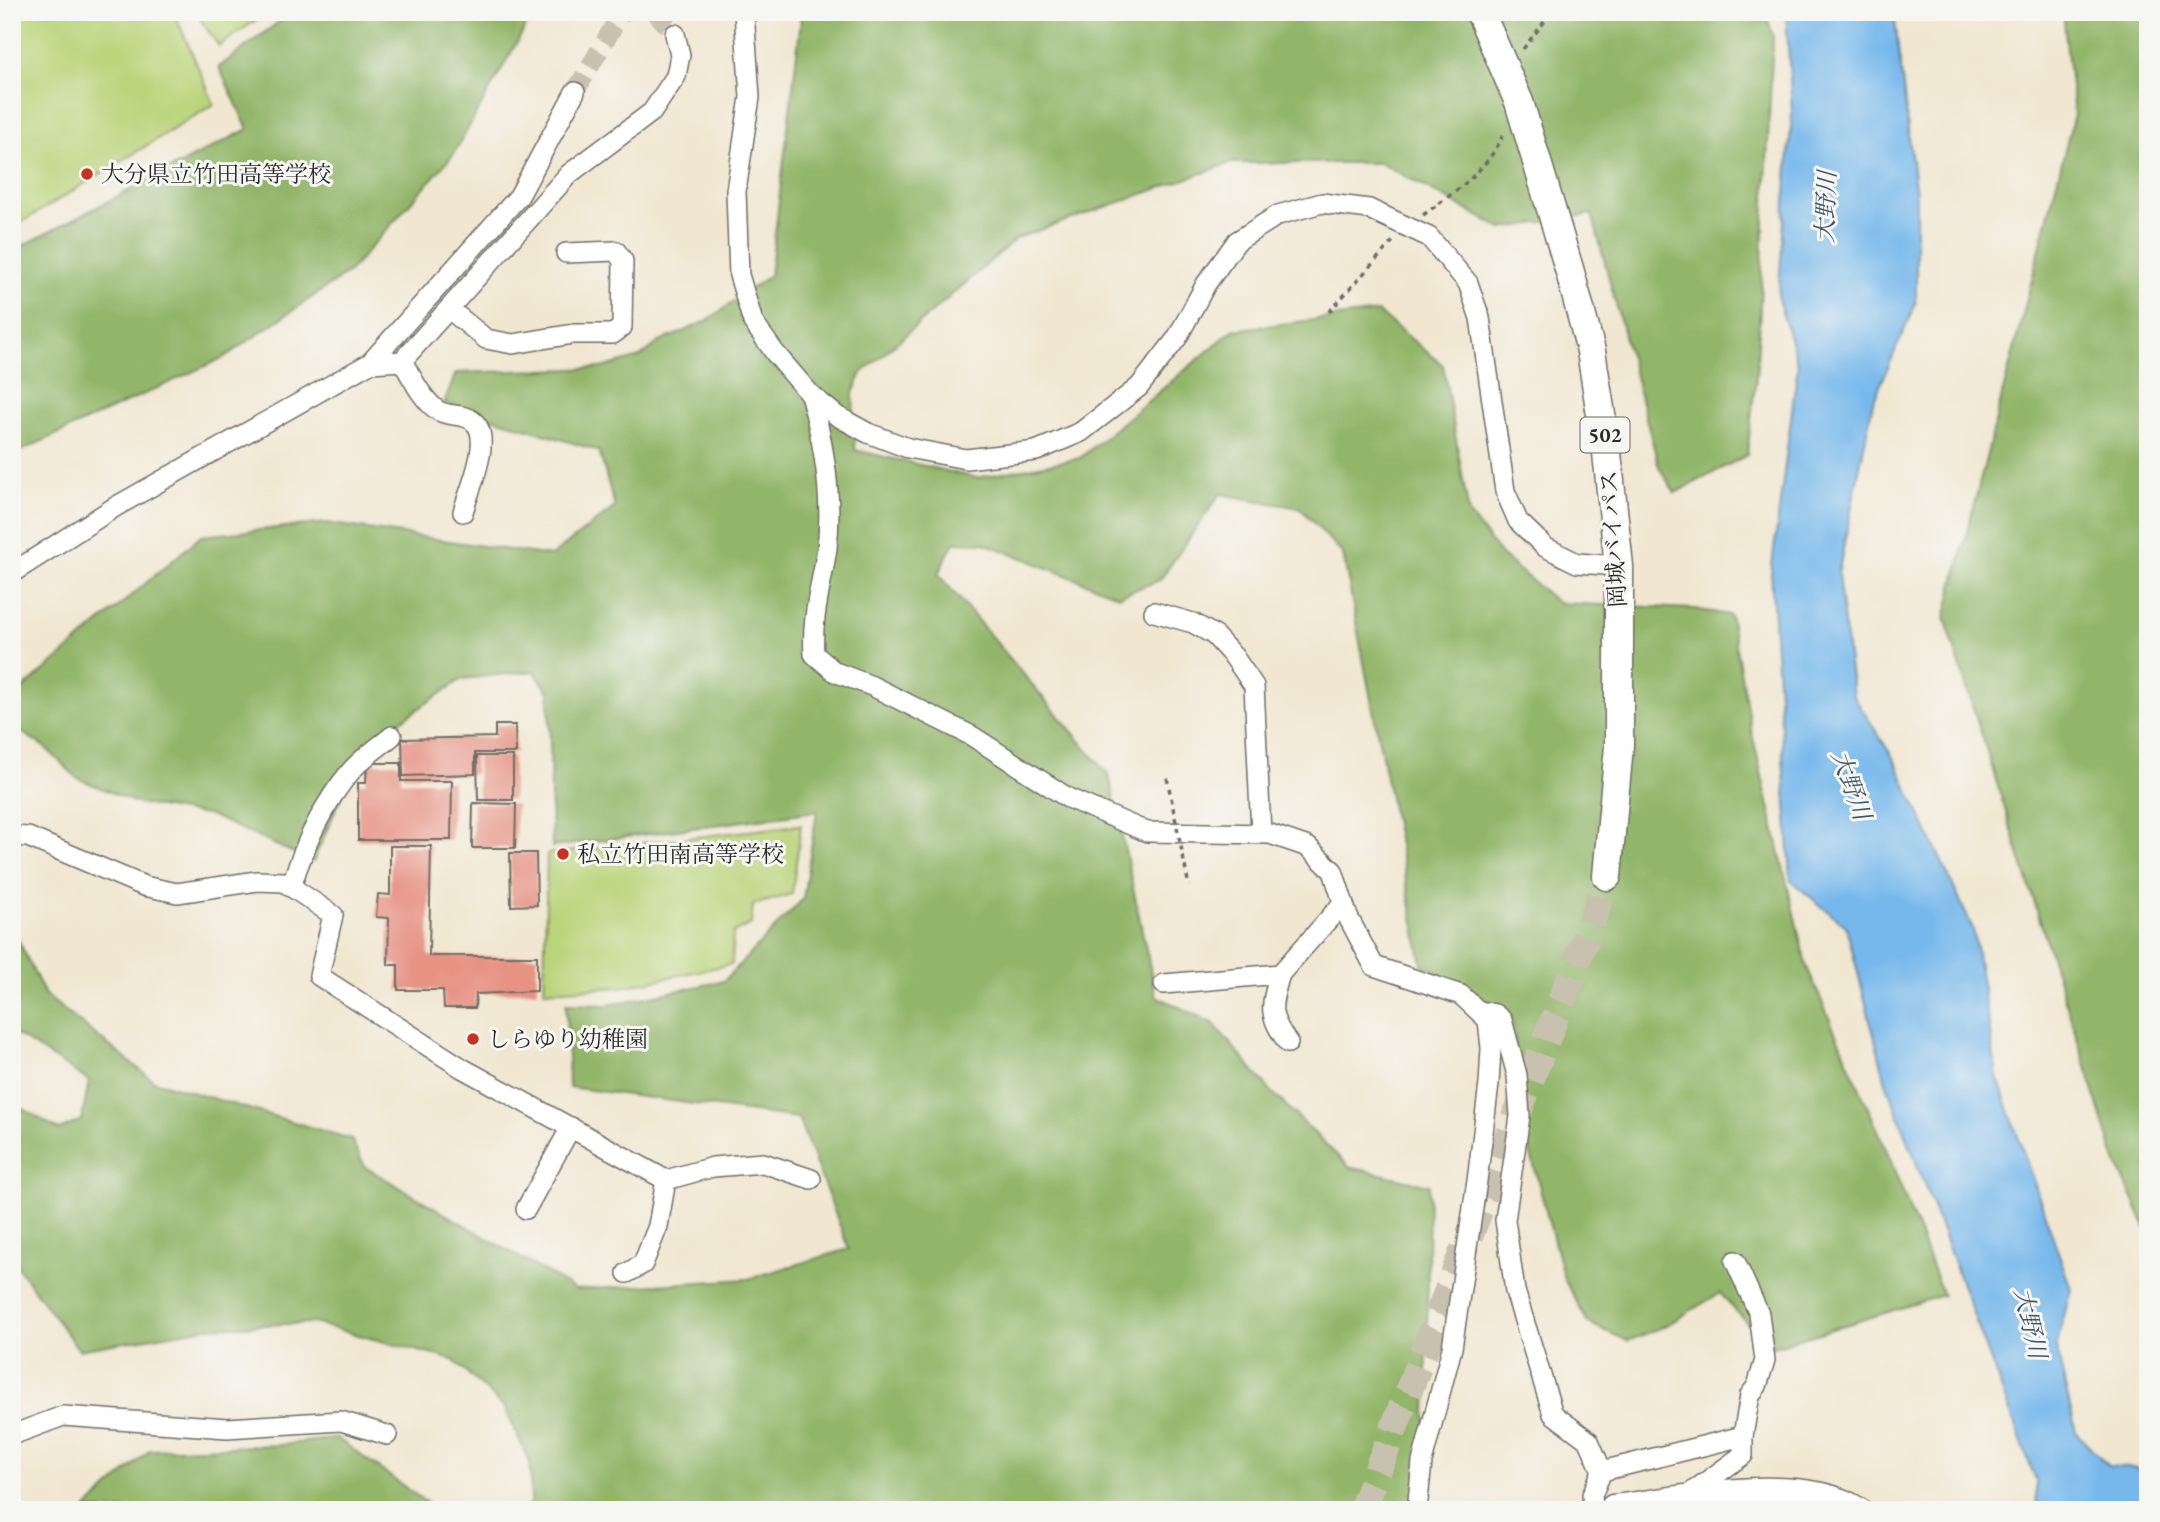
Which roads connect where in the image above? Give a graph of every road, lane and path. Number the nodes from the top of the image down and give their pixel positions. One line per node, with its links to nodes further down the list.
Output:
1 (744, 12): 14 (street)
2 (1480, 12): 7 (highway, 岡城バイパス / 502)
3 (1552, 12): 5 (path)
4 (675, 34): 10 (street)
5 (1518, 60)
6 (575, 92): 13 (street)
7 (1519, 102): 8 (path); 16 (highway, 岡城バイパス / 502)
8 (1406, 226): 11 (path); 14 (street); 16 (street)
9 (566, 253): 10 (street)
10 (449, 309): 12 (street)
11 (1329, 312)
12 (402, 362): 13 (street); 15 (street)
13 (370, 363): 17 (street)
14 (810, 394): 21 (street)
15 (463, 512)
16 (1619, 566): 23 (highway, 岡城バイパス / 502)
17 (12, 573)
18 (1154, 612): 21 (street)
19 (393, 736): 25 (street)
20 (1167, 778): 24 (path, bridge)
21 (1261, 833): 26 (street)
22 (12, 836): 25 (street)
23 (1606, 876)
24 (1189, 886)
25 (291, 887): 31 (street)
26 (1343, 903): 27 (street); 29 (street)
27 (1280, 974): 28 (street); 30 (street)
28 (1164, 984)
29 (1478, 1011): 40 (street); 44 (street)
30 (1288, 1043)
31 (570, 1127): 33 (street); 34 (street)
32 (811, 1179): 33 (street)
33 (666, 1180): 36 (street)
34 (526, 1209)
35 (1735, 1261): 39 (street)
36 (627, 1273)
37 (387, 1434): 38 (street)
38 (12, 1435)
39 (1743, 1436): 40 (street); 41 (street)
40 (1602, 1471): 43 (street)
41 (1683, 1499): 42 (main road); 43 (main road)
42 (1766, 1501): 45 (main road)
43 (1603, 1508)
44 (1417, 1510)
45 (1859, 1510)

